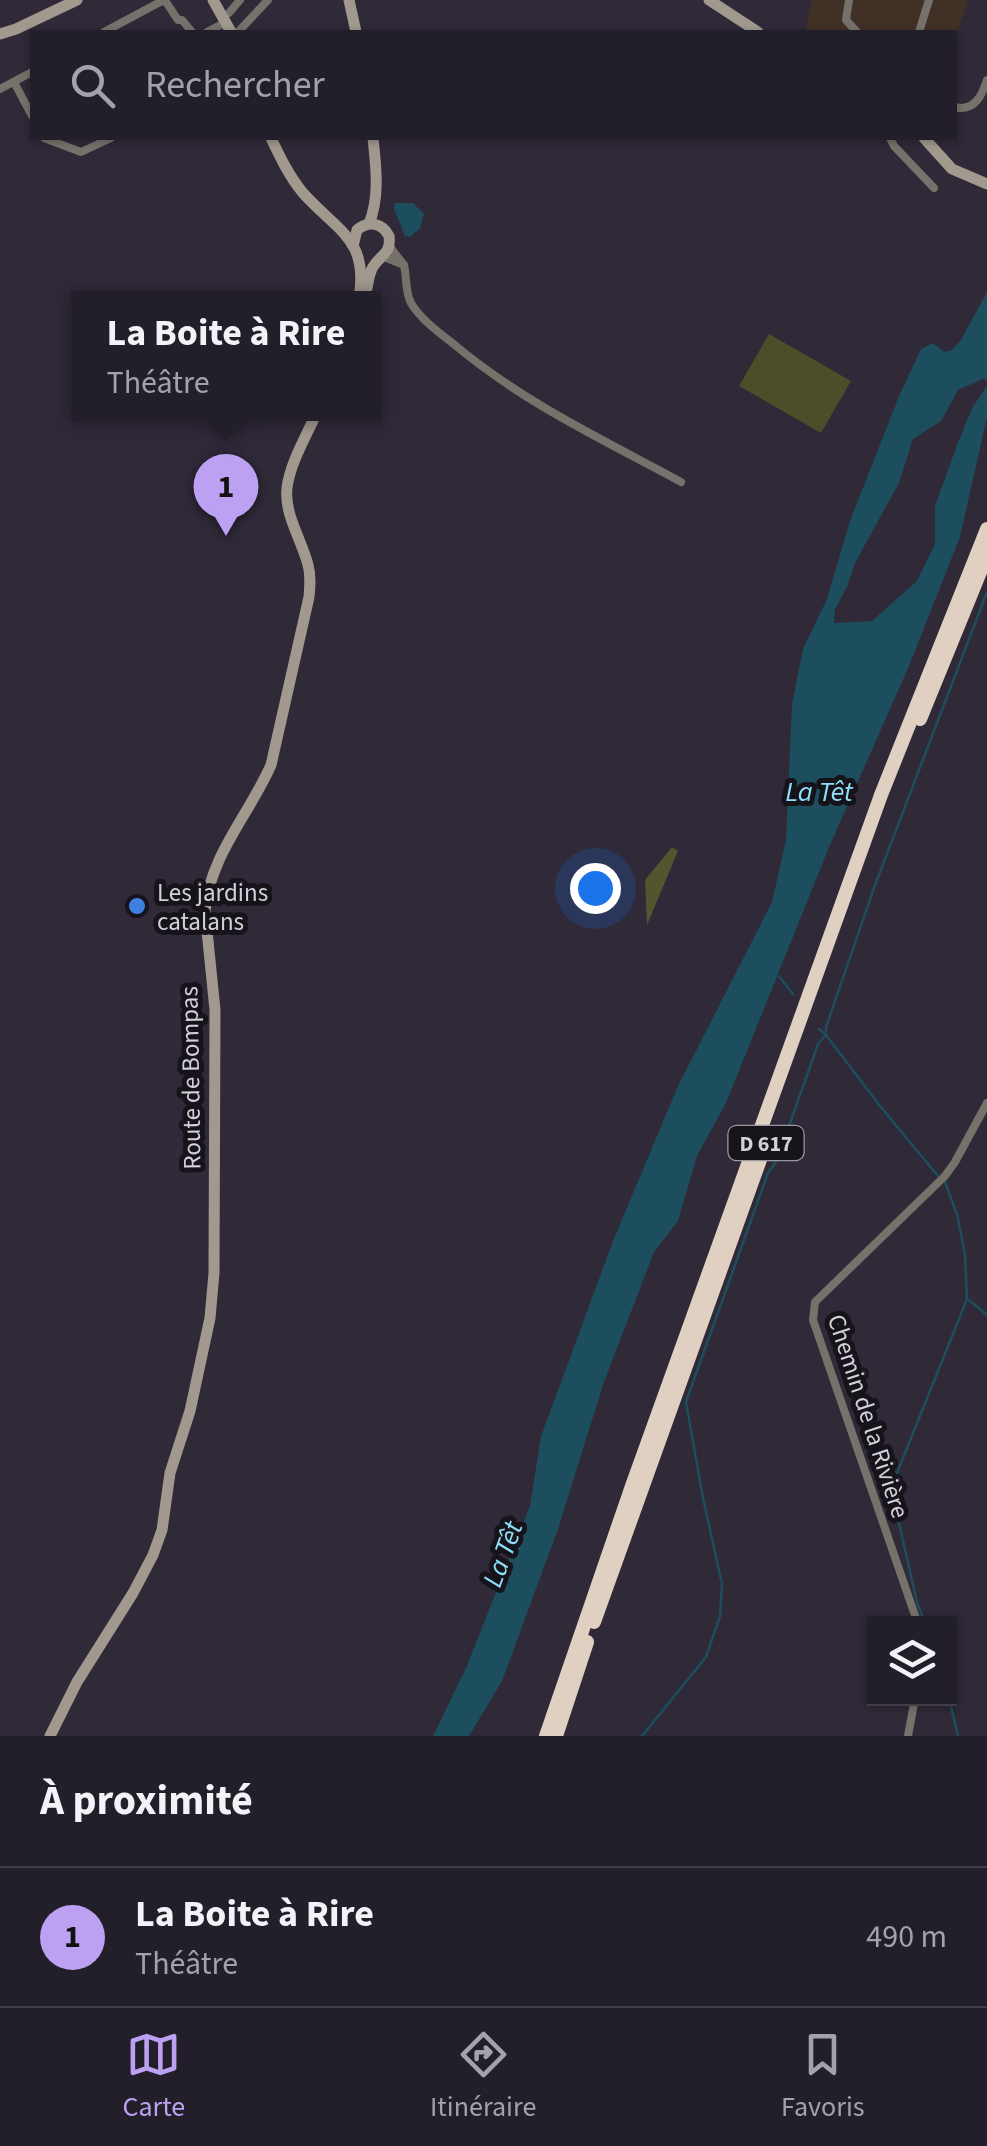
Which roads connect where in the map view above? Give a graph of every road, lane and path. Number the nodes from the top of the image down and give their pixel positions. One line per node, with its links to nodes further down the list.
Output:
1 (77, 0): 16 (main road)
2 (217, 0): 9 (main road)
3 (240, 0): 9 (street)
4 (268, 0): 9 (street)
5 (349, 0): 12 (main road)
6 (709, 0): 13 (main road)
7 (849, 0): 14 (street)
8 (929, 0): 15 (street)
9 (232, 27)
10 (112, 30): 11 (street)
11 (190, 30)
12 (356, 30)
13 (755, 30)
14 (855, 30)
15 (920, 30)
16 (0, 34)
17 (30, 73): 19 (street)
18 (987, 80): 21 (street)
19 (14, 82): 20 (street); 22 (street)
20 (0, 89)
21 (957, 108)
22 (30, 112)
23 (49, 140): 24 (street)
24 (107, 140)
25 (275, 140): 34 (main road)
26 (275, 140): 36 (main road)
27 (373, 140): 31 (main road)
28 (891, 140): 33 (street)
29 (926, 140): 32 (main road)
30 (936, 140): 32 (main road)
31 (377, 184): 34 (main road); 35 (main road)
32 (987, 184)
33 (934, 188)
34 (365, 225): 35 (main road); 36 (main road)
35 (387, 232): 37 (main road)
36 (355, 251): 37 (main road); 38 (main road)
37 (384, 255): 39 (main road); 41 (street)
38 (362, 291)
39 (364, 291)
40 (313, 421): 47 (main road, Route de Bompas)
41 (681, 482)
42 (987, 529): 48 (highway, D 617)
43 (987, 555): 49 (highway, D 617)
44 (987, 1103): 45 (street, Chemin de la Rivière)
45 (915, 1616)
46 (914, 1706): 50 (street)
47 (50, 1736)
48 (544, 1736)
49 (556, 1736)
50 (908, 1736)

